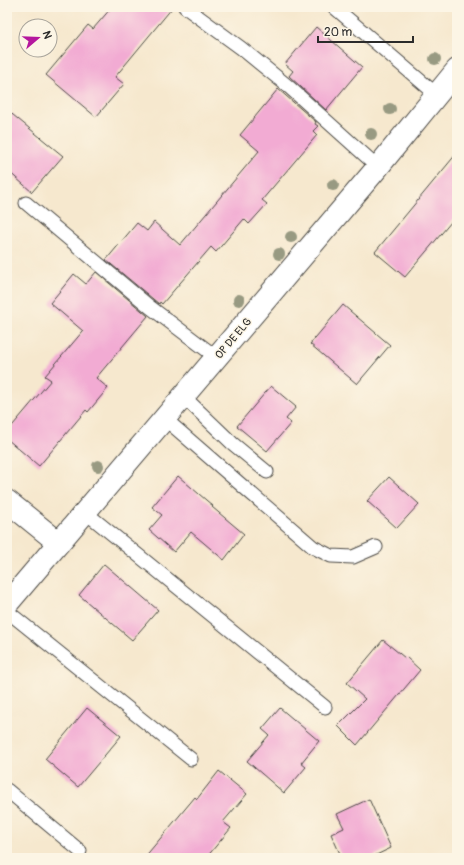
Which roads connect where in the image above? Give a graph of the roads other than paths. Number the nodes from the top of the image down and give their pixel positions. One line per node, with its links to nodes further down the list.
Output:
1 (185, 7): 5 (lane)
2 (334, 7): 4 (lane)
3 (457, 70): 4 (street, OP DE ELG)
4 (437, 94): 5 (street, OP DE ELG)
5 (378, 166): 7 (street, OP DE ELG)
6 (26, 203): 7 (lane)
7 (216, 357): 8 (street, OP DE ELG)
8 (183, 396): 9 (street, OP DE ELG); 10 (lane)
9 (164, 418): 12 (street, OP DE ELG); 14 (lane)
10 (267, 472)
11 (7, 501): 13 (street)
12 (85, 512): 13 (street, OP DE ELG); 17 (lane)
13 (59, 543): 15 (street, OP DE ELG)
14 (376, 547)
15 (7, 604)
16 (7, 611): 18 (lane)
17 (325, 707)
18 (191, 759)
19 (7, 790): 20 (lane)
20 (80, 851)

